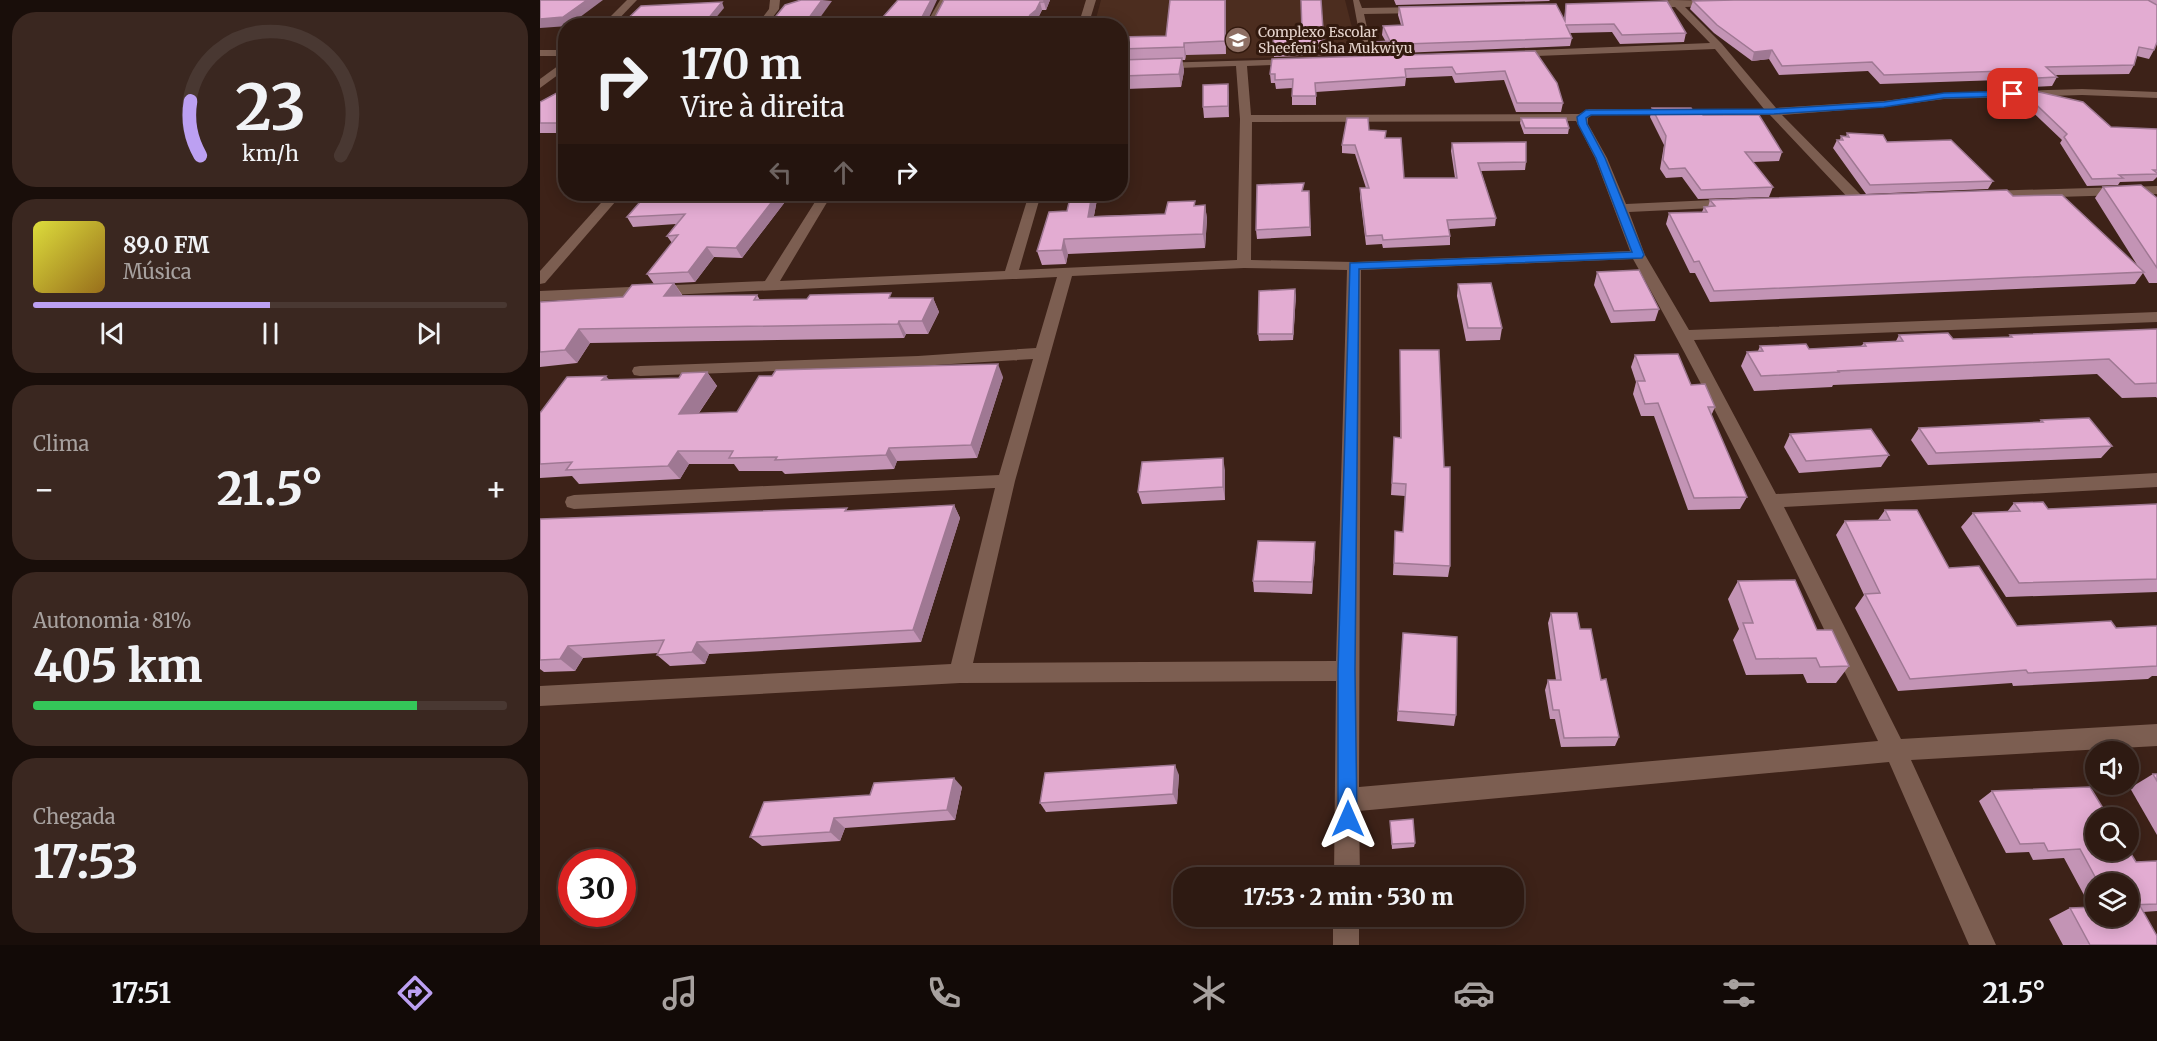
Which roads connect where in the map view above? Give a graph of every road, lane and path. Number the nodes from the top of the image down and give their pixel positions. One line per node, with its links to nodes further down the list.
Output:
1 (632, 0): 11 (street)
2 (775, 0): 12 (street)
3 (945, 0): 13 (street)
4 (1091, 0): 14 (street)
5 (1355, 0): 10 (street)
6 (1677, 2): 7 (street); 8 (street); 15 (street)
7 (1724, 3)
8 (1632, 5)
9 (1439, 10): 10 (street)
10 (1359, 11): 19 (street)
11 (614, 18)
12 (767, 18)
13 (935, 18)
14 (1085, 18)
15 (1718, 46): 18 (street); 26 (street)
16 (540, 53): 17 (street)
17 (558, 53)
18 (1503, 54)
19 (1369, 59)
20 (1310, 61): 21 (street)
21 (1241, 63): 22 (street); 28 (street)
22 (1128, 66)
23 (558, 70): 24 (street)
24 (540, 85)
25 (2157, 95): 26 (street)
26 (1774, 112): 27 (street); 31 (street)
27 (1582, 117): 28 (street); 36 (street)
28 (1246, 119): 38 (street)
29 (2157, 190): 30 (street)
30 (1972, 195)
31 (1833, 200)
32 (610, 201): 42 (street)
33 (822, 201): 43 (street)
34 (1033, 201): 41 (street)
35 (1751, 203): 36 (street)
36 (1621, 208): 37 (street)
37 (1638, 255): 39 (street); 46 (street)
38 (1244, 264): 39 (street); 40 (street)
39 (1354, 266): 53 (street)
40 (1066, 272): 41 (street); 47 (street)
41 (1011, 274): 43 (street)
42 (540, 280)
43 (769, 286): 44 (street)
44 (540, 296)
45 (2157, 317): 46 (street)
46 (1684, 335): 51 (street)
47 (1043, 353): 48 (street); 50 (street)
48 (640, 371)
49 (2157, 480): 51 (street)
50 (1006, 481): 52 (street); 54 (street)
51 (1771, 501): 57 (street)
52 (574, 502)
53 (1347, 670): 54 (street); 58 (street)
54 (960, 673): 55 (street)
55 (540, 696)
56 (2157, 735): 57 (street)
57 (1895, 750): 58 (street); 62 (street)
58 (1348, 800): 59 (street)
59 (1347, 867)
60 (1347, 927): 61 (street)
61 (1346, 945)
62 (1983, 945)

